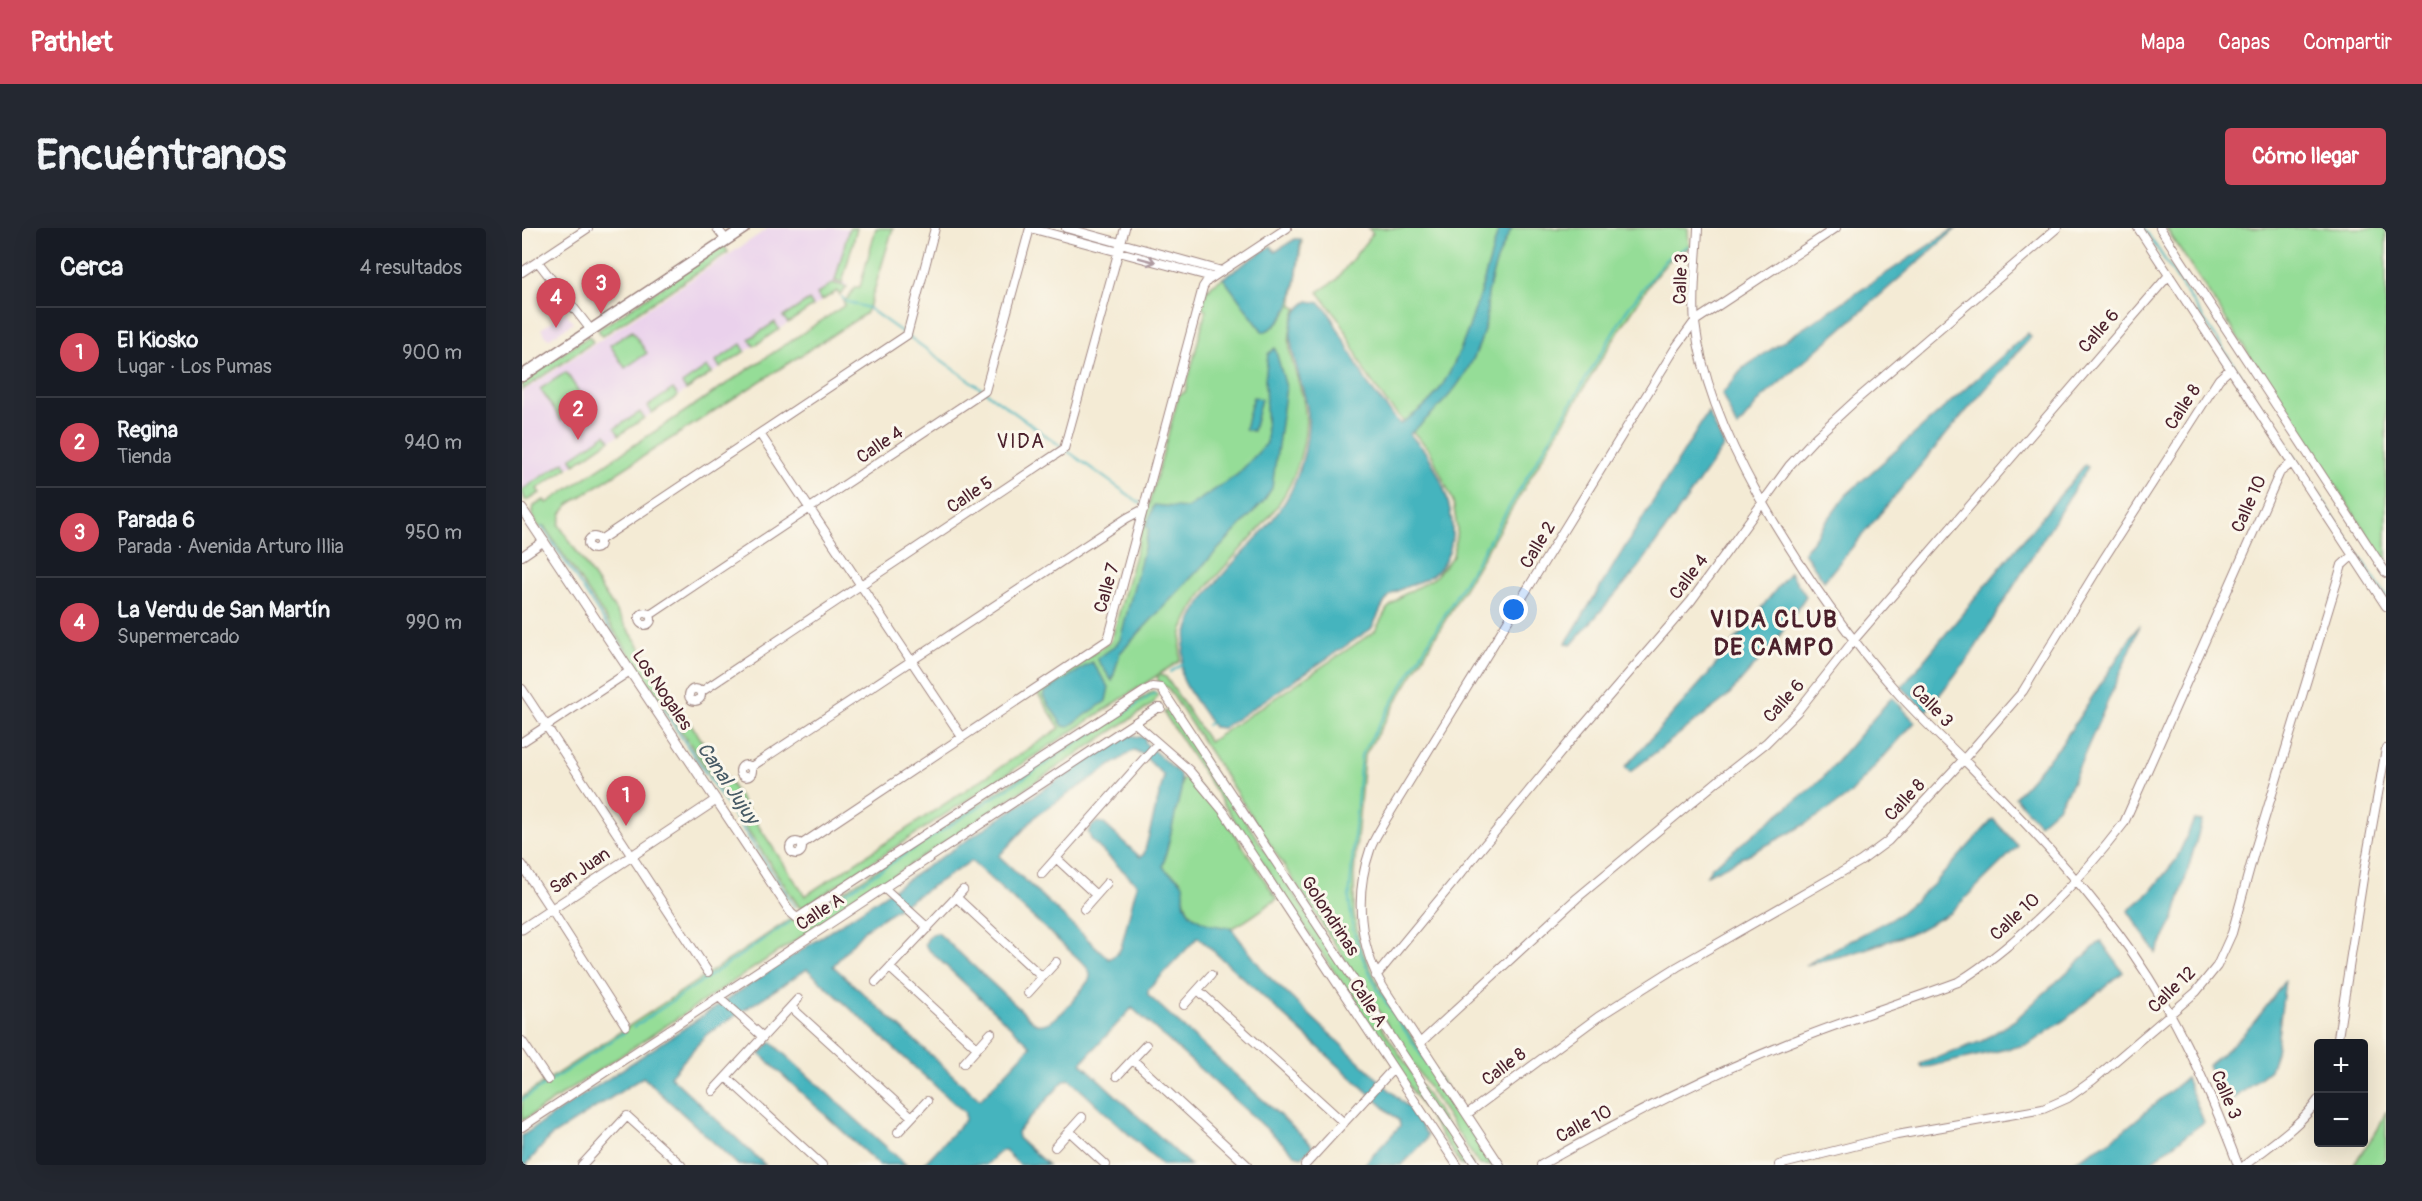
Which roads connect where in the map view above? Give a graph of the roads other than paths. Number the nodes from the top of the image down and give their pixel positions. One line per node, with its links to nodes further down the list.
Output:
1 (588, 228): 17 (street)
2 (717, 228): 14 (street)
3 (744, 228): 14 (main road)
4 (935, 228): 26 (street)
5 (1030, 228): 16 (street); 30 (street, Calle 4)
6 (1066, 228): 15 (street)
7 (1125, 228): 15 (street, Calle 5)
8 (1287, 228): 18 (street)
9 (1698, 228): 22 (street, Calle 3)
10 (1836, 228): 22 (street, Calle 2)
11 (2057, 228): 28 (street, Calle 4)
12 (2138, 228): 20 (street)
13 (2160, 228): 36 (street)
14 (726, 240): 23 (main road)
15 (1120, 243): 16 (street, Calle 5); 18 (street)
16 (1117, 252): 21 (street, one-way to 21); 37 (street, Calle 5)
17 (538, 262): 19 (street); 23 (street)
18 (1222, 271): 21 (street)
19 (522, 272)
20 (2169, 275): 24 (street); 40 (street, Calle 6)
21 (1212, 277): 31 (street, Calle 7)
22 (1695, 321): 28 (street, Calle 3); 75 (street, Calle 2)
23 (591, 330): 25 (main road)
24 (2230, 369): 27 (street); 52 (street, Calle 8)
25 (522, 376)
26 (760, 434): 30 (street); 32 (street)
27 (2292, 463): 34 (street); 60 (street, Calle 10)
28 (1762, 501): 40 (street, Calle 3); 75 (street, Calle 4)
29 (522, 509): 33 (street, Los Nogales)
30 (810, 509): 37 (street); 39 (street, Calle 4)
31 (1144, 509): 41 (street); 48 (street, Calle 7)
32 (600, 540)
33 (544, 541): 35 (street); 42 (street, Los Nogales)
34 (2353, 555): 38 (street); 84 (street, Calle 12)
35 (522, 556)
36 (2386, 573)
37 (861, 585): 41 (street); 44 (street, Calle 5)
38 (2386, 606)
39 (650, 615)
40 (1854, 640): 52 (street, Calle 3); 90 (street, Calle 6)
41 (911, 661): 48 (street); 53 (street)
42 (630, 671): 47 (street); 54 (street, Los Nogales)
43 (522, 689): 47 (street)
44 (701, 692)
45 (1171, 701): 46 (street, Calle A); 68 (street, Golondrinas); 117 (street, Golondrinas)
46 (1136, 723): 50 (street, Calle A); 62 (street, Calle A)
47 (546, 726): 49 (street); 56 (street)
48 (962, 737): 55 (street, Calle 7)
49 (522, 742)
50 (1158, 743): 57 (street); 95 (street, Calle A)
51 (2386, 749): 88 (street)
52 (1964, 760): 60 (street, Calle 3); 102 (street, Calle 8)
53 (751, 767)
54 (716, 800): 56 (street, San Juan); 68 (street, Los Nogales)
55 (802, 844)
56 (632, 855): 66 (street, San Juan); 73 (street)
57 (1056, 858): 59 (street); 64 (street)
58 (522, 865): 66 (street)
59 (1042, 874)
60 (2075, 879): 84 (street, Calle 3); 119 (street, Calle 10)
61 (1107, 884): 64 (street)
62 (884, 888): 69 (street); 80 (street, Calle A)
63 (963, 890): 65 (street)
64 (1096, 895): 67 (street)
65 (956, 897): 69 (street); 76 (street)
66 (551, 909): 70 (street, San Juan); 85 (street)
67 (1084, 909)
68 (797, 918)
69 (928, 928): 72 (street)
70 (522, 929)
71 (1056, 962): 76 (street)
72 (890, 968): 77 (street); 92 (street)
73 (708, 972)
74 (1211, 975): 78 (street)
75 (1376, 976): 90 (street, Calle 2)
76 (1042, 977): 79 (street)
77 (876, 982)
78 (1198, 990): 82 (street); 105 (street)
79 (1028, 993)
80 (719, 997): 87 (street); 106 (street, Calle A)
81 (798, 999): 83 (street)
82 (1184, 1005)
83 (791, 1007): 87 (street); 103 (street)
84 (2170, 1014): 120 (street, Calle 12); 121 (street, Calle 3)
85 (626, 1026)
86 (991, 1033): 92 (street)
87 (763, 1037): 97 (street)
88 (2338, 1039)
89 (522, 1041): 98 (street)
90 (1420, 1043): 102 (street, Calle 2)
91 (1146, 1045): 93 (street)
92 (977, 1048): 94 (street)
93 (1132, 1060): 96 (street); 114 (street)
94 (964, 1063)
95 (1393, 1069): 105 (street); 116 (street, Calle A)
96 (1117, 1076)
97 (726, 1077): 99 (street); 112 (street)
98 (548, 1080)
99 (713, 1091)
100 (927, 1101): 103 (street)
101 (2314, 1106): 122 (street)
102 (1467, 1114): 118 (street, Calle 2)
103 (912, 1117): 108 (street)
104 (1082, 1117): 107 (street)
105 (1344, 1123): 115 (street)
106 (522, 1127)
107 (1069, 1131): 109 (street); 113 (street)
108 (898, 1132)
109 (1055, 1147)
110 (582, 1165): 111 (street)
111 (681, 1165)
112 (822, 1165)
113 (1106, 1165)
114 (1247, 1165)
115 (1305, 1165)
116 (1457, 1165)
117 (1476, 1165)
118 (1500, 1165)
119 (1541, 1165)
120 (1779, 1165)
121 (2238, 1165)
122 (2245, 1165)

